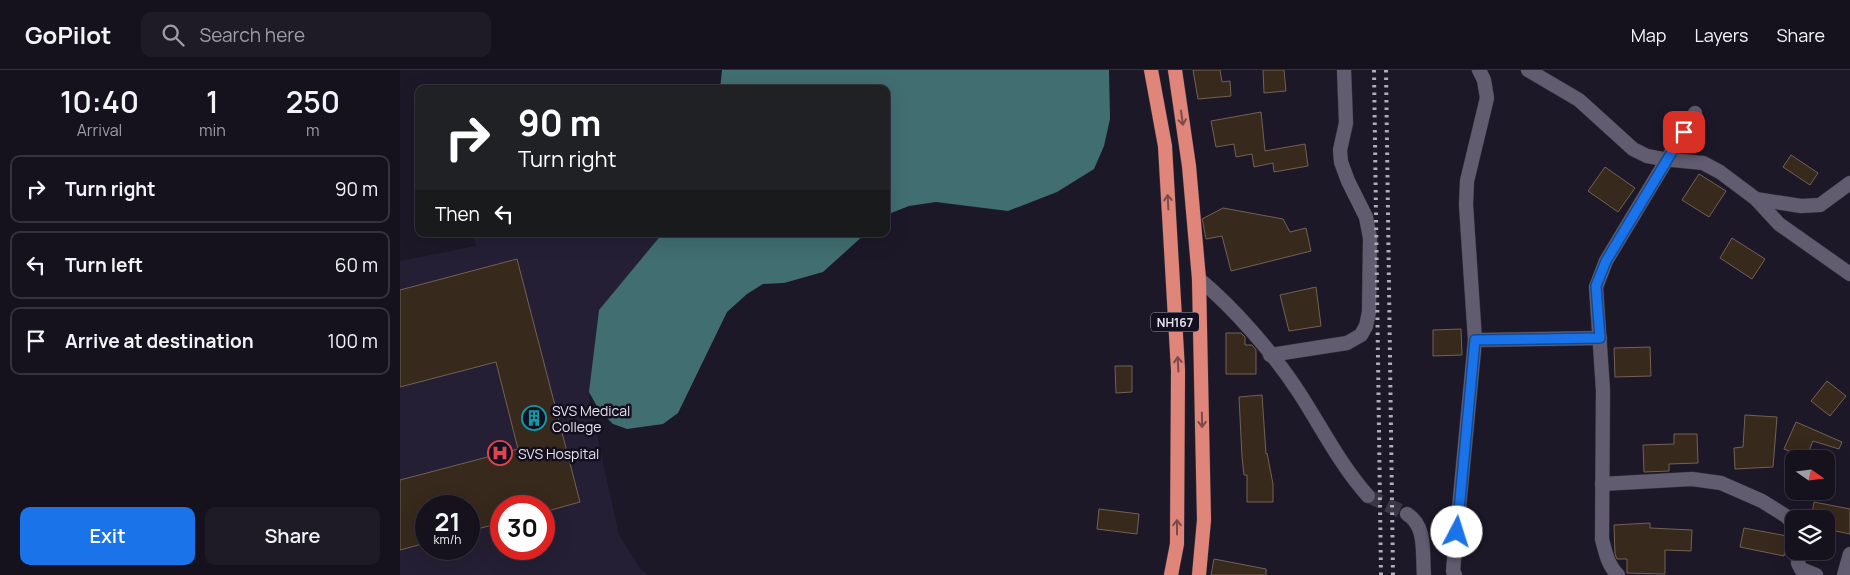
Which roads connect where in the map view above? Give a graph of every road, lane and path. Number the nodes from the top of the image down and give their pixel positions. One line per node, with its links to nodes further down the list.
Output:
1 (1151, 70): 21 (highway, NH167, one-way to 1)
2 (1175, 70): 11 (highway, NH167, one-way to 11)
3 (1344, 70): 14 (street)
4 (1479, 70): 13 (street)
5 (1528, 70): 7 (street)
6 (1695, 113): 7 (street)
7 (1667, 159): 9 (street); 12 (street)
8 (1850, 183): 9 (street)
9 (1756, 199): 10 (street)
10 (1850, 274)
11 (1199, 280): 14 (street); 22 (highway, NH167, one-way to 22)
12 (1600, 338): 13 (street); 15 (street)
13 (1475, 340): 24 (street)
14 (1270, 355): 16 (street)
15 (1602, 484): 18 (street); 25 (street)
16 (1368, 496)
17 (1407, 514): 23 (street)
18 (1785, 515)
19 (1850, 554): 27 (street)
20 (1798, 560): 26 (street)
21 (1171, 575)
22 (1199, 575)
23 (1424, 575)
24 (1455, 575)
25 (1618, 575)
26 (1816, 575)
27 (1844, 575)

